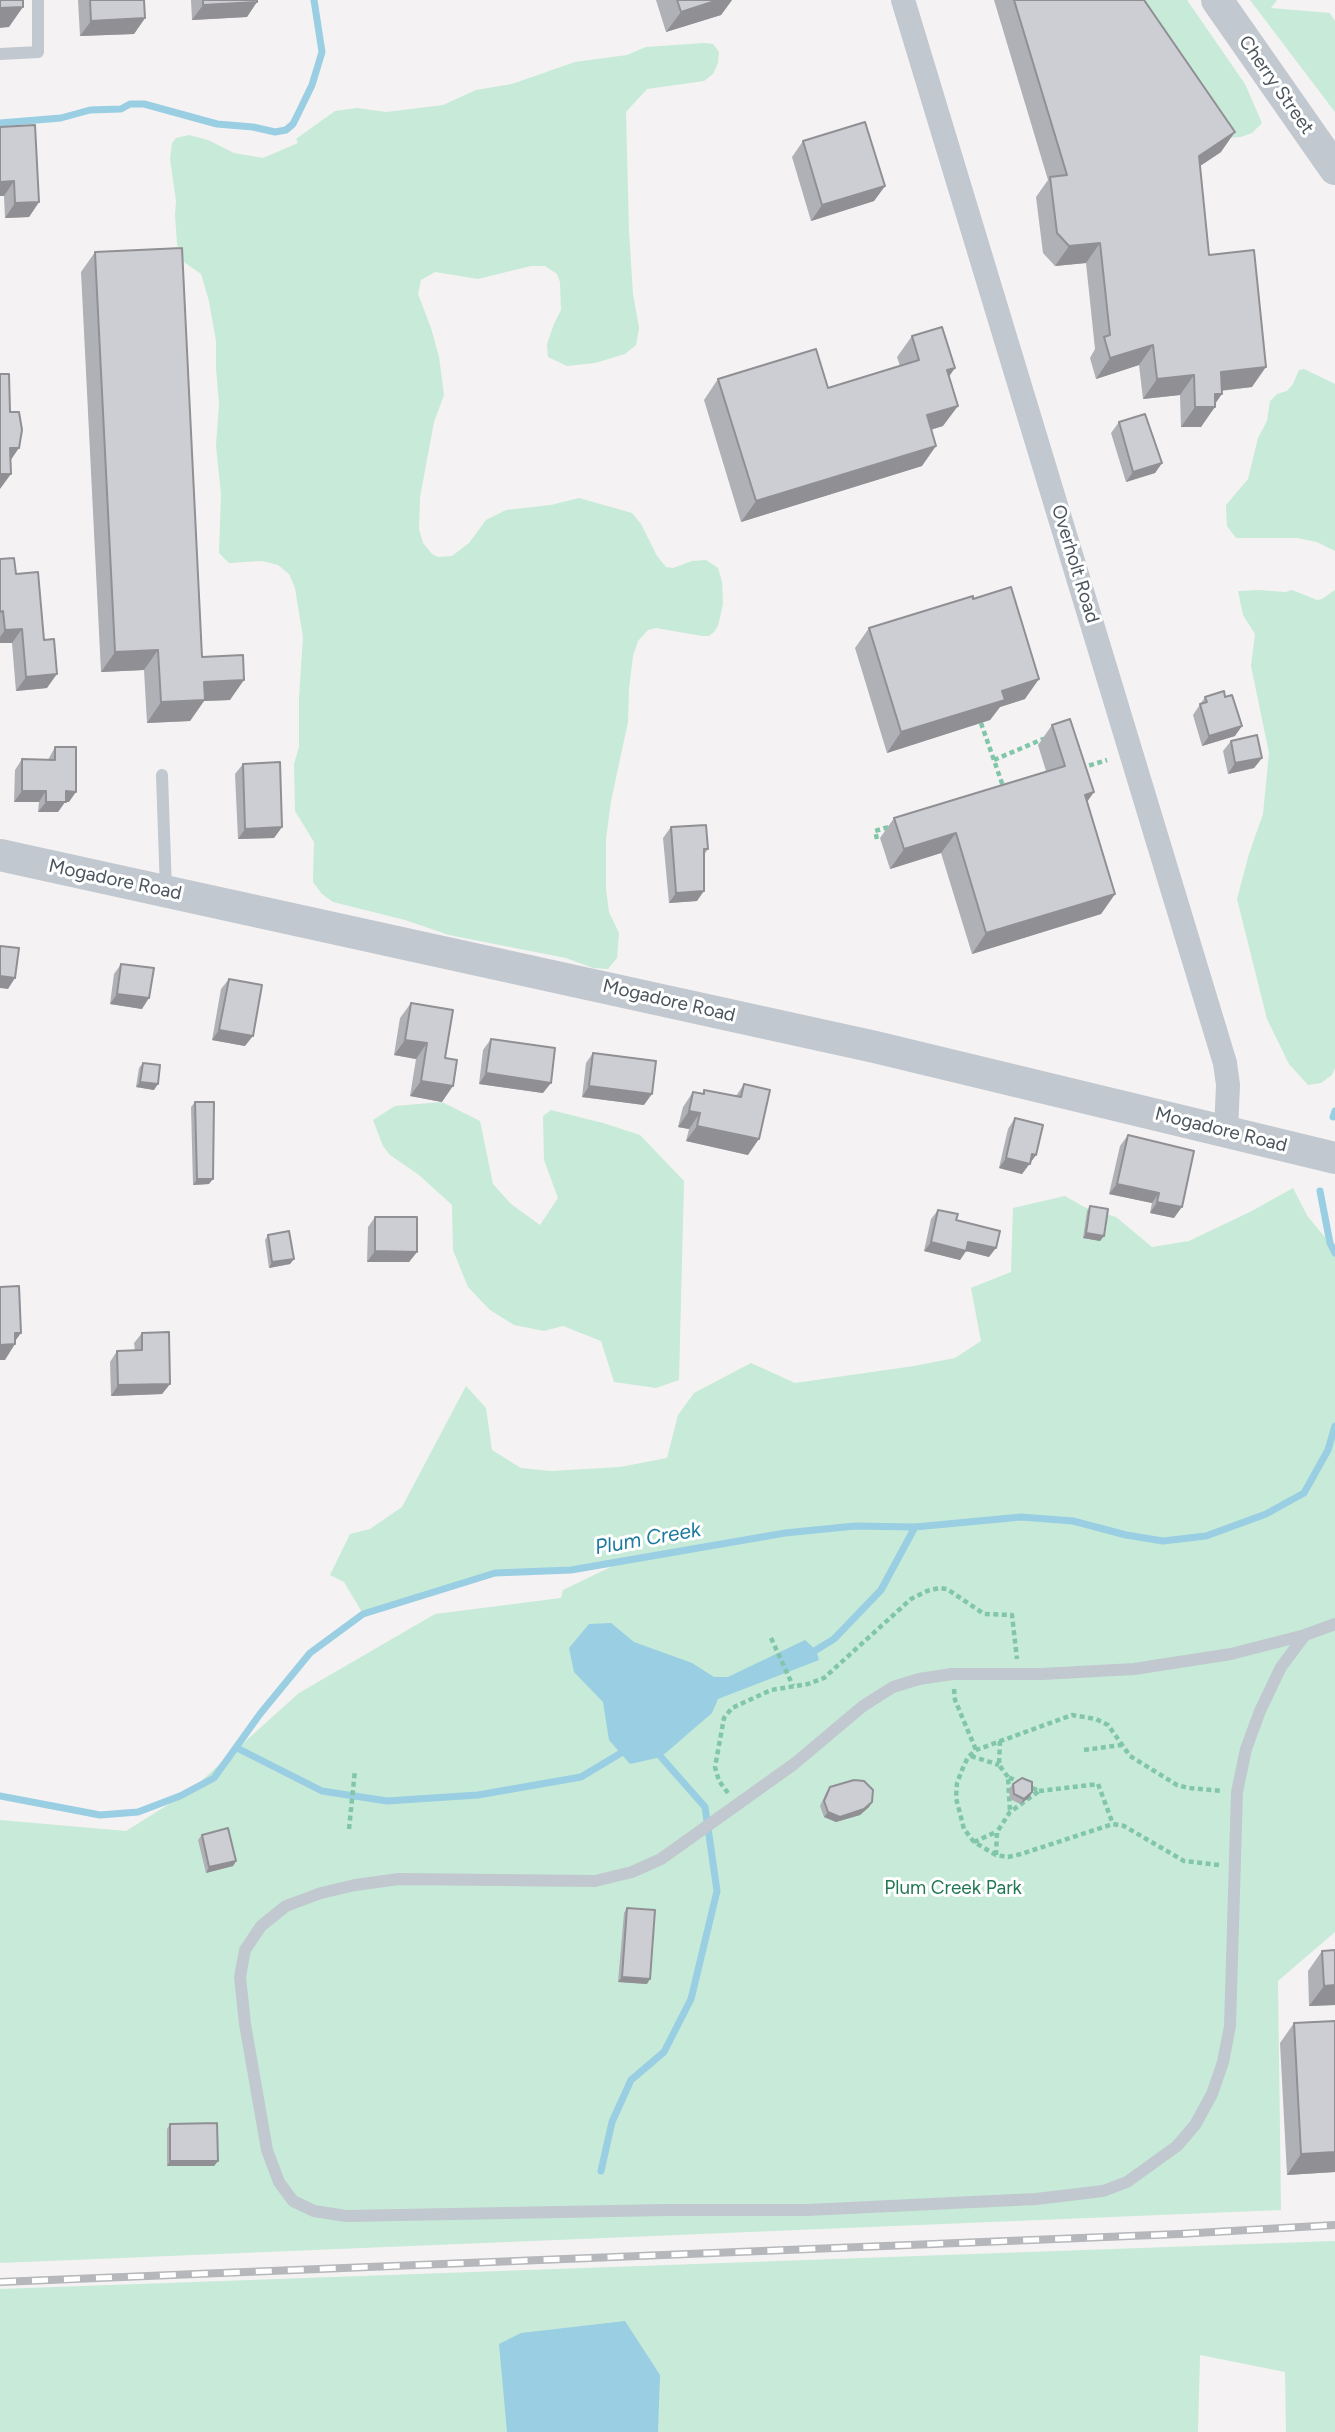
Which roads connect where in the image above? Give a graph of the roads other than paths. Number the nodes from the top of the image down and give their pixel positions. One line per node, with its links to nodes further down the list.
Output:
1 (38, 0): 4 (lane)
2 (903, 0): 9 (street, Overholt Road)
3 (1217, 0): 5 (street, Cherry Street)
4 (0, 54)
5 (1335, 169)
6 (162, 775): 8 (lane)
7 (0, 855): 8 (street, Mogadore Road)
8 (166, 890): 9 (street, Mogadore Road)
9 (1226, 1130): 10 (street, Mogadore Road)
10 (1335, 1158)
11 (1335, 1623): 12 (lane)
12 (1305, 1635): 12 (lane)

